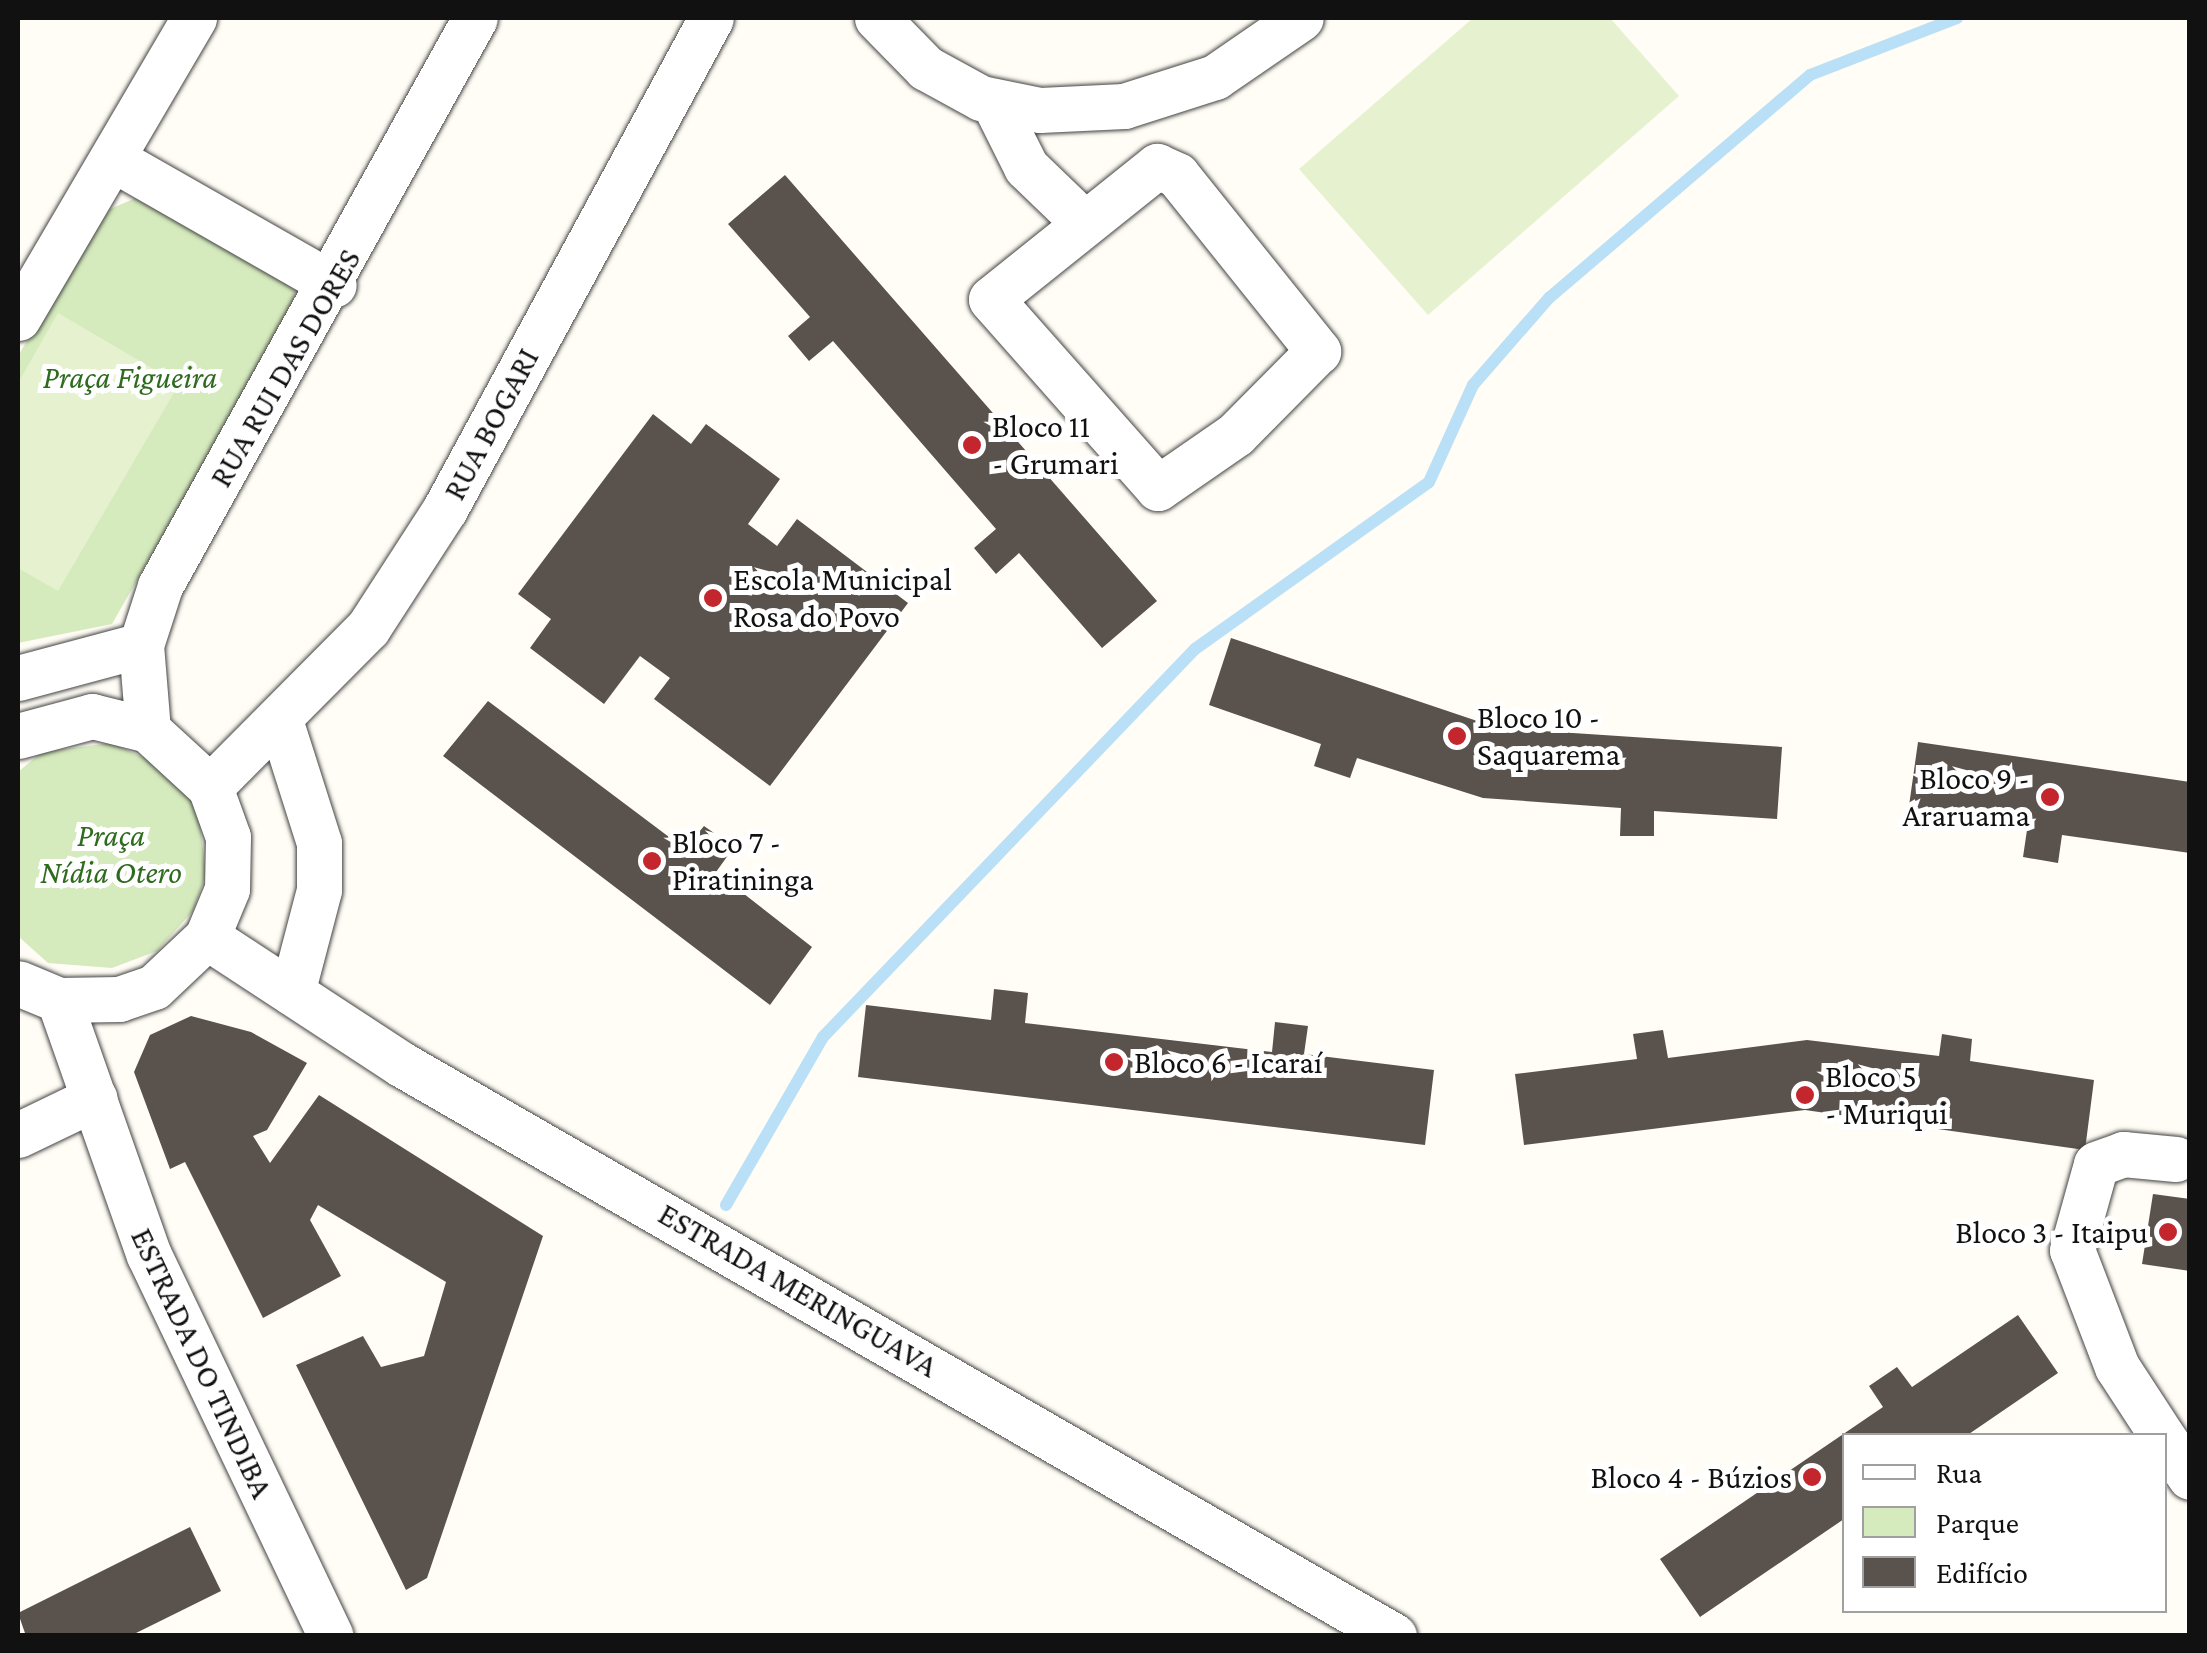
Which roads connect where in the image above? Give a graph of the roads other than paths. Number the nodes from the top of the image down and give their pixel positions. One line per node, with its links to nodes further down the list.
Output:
1 (194, 18): 7 (street)
2 (475, 18): 9 (street, RUA RUI DAS DORES)
3 (710, 18): 13 (street, RUA BOGARI)
4 (876, 18): 6 (street)
5 (1301, 18): 6 (street)
6 (993, 102): 8 (street)
7 (113, 159): 9 (street); 10 (street)
8 (1081, 220): 8 (street)
9 (334, 284): 11 (street, RUA RUI DAS DORES)
10 (18, 318)
11 (141, 645): 12 (street); 14 (street, RUA RUI DAS DORES)
12 (18, 678)
13 (281, 723): 16 (street, RUA BOGARI); 19 (street)
14 (148, 730): 15 (street); 16 (street)
15 (18, 736)
16 (210, 787): 17 (street)
17 (207, 937): 19 (street, ESTRADA MERINGUAVA); 20 (street)
18 (18, 983): 21 (street)
19 (292, 992): 29 (street, ESTRADA MERINGUAVA)
20 (119, 999): 21 (street); 22 (street)
21 (59, 1000): 22 (street, ESTRADA DO TINDIBA)
22 (94, 1090): 23 (street); 28 (street, ESTRADA DO TINDIBA)
23 (18, 1135)
24 (2176, 1159): 25 (street)
25 (2160, 1433)
26 (2167, 1443): 27 (street)
27 (2190, 1477)
28 (331, 1636)
29 (1394, 1636)

